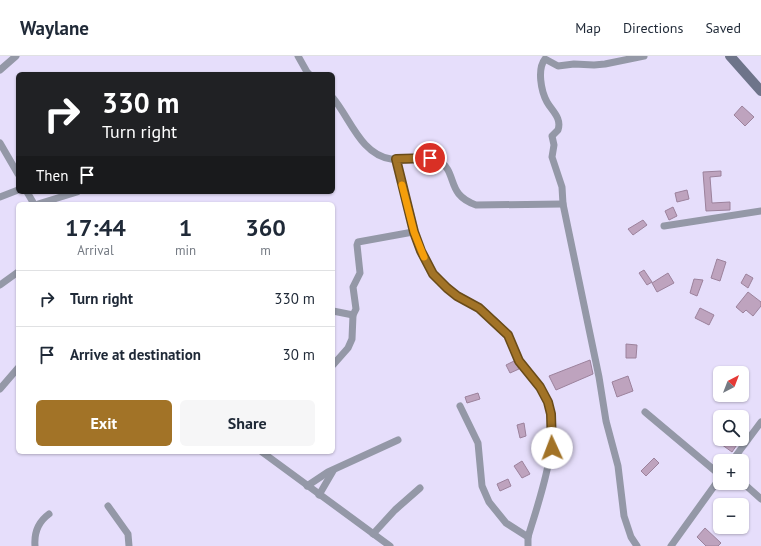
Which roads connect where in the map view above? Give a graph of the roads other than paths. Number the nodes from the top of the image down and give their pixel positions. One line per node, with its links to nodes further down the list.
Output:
1 (16, 56): 5 (street)
2 (298, 56): 6 (street)
3 (644, 56): 16 (street)
4 (730, 56): 7 (main road)
5 (0, 70)
6 (307, 72)
7 (761, 91)
8 (335, 101): 10 (street)
9 (0, 143): 11 (street)
10 (396, 159): 16 (street); 19 (street)
11 (16, 171)
12 (16, 191): 14 (street)
13 (70, 194): 15 (street)
14 (0, 197)
15 (44, 202)
16 (563, 204): 49 (street)
17 (761, 211): 18 (street)
18 (664, 226)
19 (414, 232): 23 (street); 44 (street)
20 (16, 274): 21 (street)
21 (0, 286)
22 (335, 311): 23 (street)
23 (353, 315): 24 (street)
24 (335, 363)
25 (16, 370): 26 (street)
26 (0, 389)
27 (460, 406): 44 (street)
28 (645, 412): 33 (street)
29 (761, 422): 32 (street)
30 (398, 440): 34 (street)
31 (265, 454): 35 (street)
32 (737, 454)
33 (713, 470)
34 (333, 471): 35 (street); 39 (street)
35 (307, 486): 39 (street)
36 (713, 486): 50 (street)
37 (420, 488): 43 (street)
38 (749, 488): 40 (street)
39 (319, 495): 43 (street)
40 (761, 499)
41 (108, 506): 46 (street)
42 (49, 514): 45 (street)
43 (372, 534): 47 (street)
44 (528, 537): 48 (street)
45 (35, 546)
46 (129, 546)
47 (390, 546)
48 (528, 546)
49 (637, 546)
50 (671, 546)

